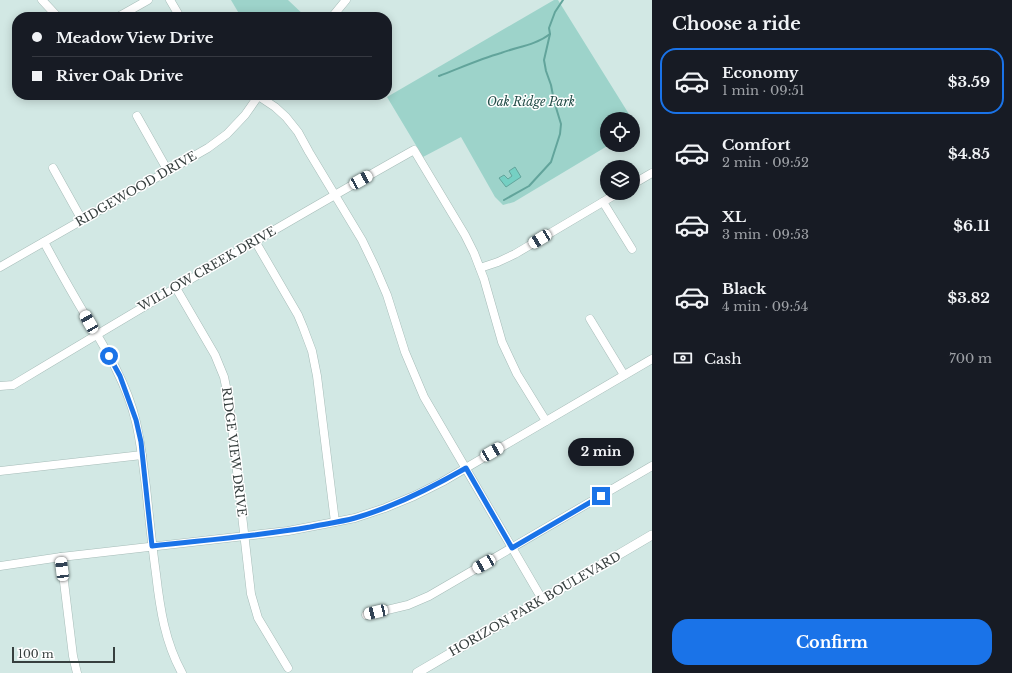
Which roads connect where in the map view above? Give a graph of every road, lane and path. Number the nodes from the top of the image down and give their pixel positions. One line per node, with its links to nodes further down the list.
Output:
1 (42, 0): 5 (street)
2 (148, 0): 6 (street)
3 (170, 0): 7 (street)
4 (346, 0): 8 (street)
5 (53, 12)
6 (127, 12)
7 (177, 12)
8 (336, 12)
9 (255, 100): 13 (street, RIDGEWOOD DRIVE)
10 (265, 100): 16 (street)
11 (137, 116): 13 (street)
12 (53, 168): 19 (street)
13 (168, 171): 19 (street, RIDGEWOOD DRIVE)
14 (652, 173): 15 (street)
15 (640, 180)
16 (335, 195): 20 (street, WILLOW CREEK DRIVE); 24 (street, WILLOW CREEK DRIVE); 34 (street)
17 (606, 200): 18 (street)
18 (603, 202): 22 (street); 24 (street)
19 (82, 220): 21 (street, RIDGEWOOD DRIVE)
20 (255, 241): 25 (street, WILLOW CREEK DRIVE); 36 (street)
21 (44, 242): 23 (street, RIDGEWOOD DRIVE); 27 (street)
22 (632, 249)
23 (0, 267)
24 (480, 268): 31 (street)
25 (176, 288): 27 (street, WILLOW CREEK DRIVE); 38 (street, RIDGE VIEW DRIVE)
26 (590, 319): 29 (street)
27 (96, 334): 30 (street, WILLOW CREEK DRIVE); 32 (street)
28 (652, 359): 29 (street)
29 (624, 375): 31 (street)
30 (0, 386)
31 (546, 421): 34 (street)
32 (142, 455): 35 (street); 39 (street)
33 (652, 466): 40 (street)
34 (466, 468): 36 (street); 40 (street)
35 (0, 471)
36 (335, 522): 38 (street)
37 (652, 535): 43 (street, HORIZON PARK BOULEVARD)
38 (245, 536): 39 (street); 45 (street, RIDGE VIEW DRIVE)
39 (152, 546): 41 (street); 47 (street)
40 (512, 548): 43 (street); 44 (street)
41 (61, 557): 42 (street); 46 (street)
42 (0, 566)
43 (542, 599): 48 (street, HORIZON PARK BOULEVARD)
44 (366, 615)
45 (288, 668)
46 (78, 673)
47 (182, 673)
48 (417, 673)

